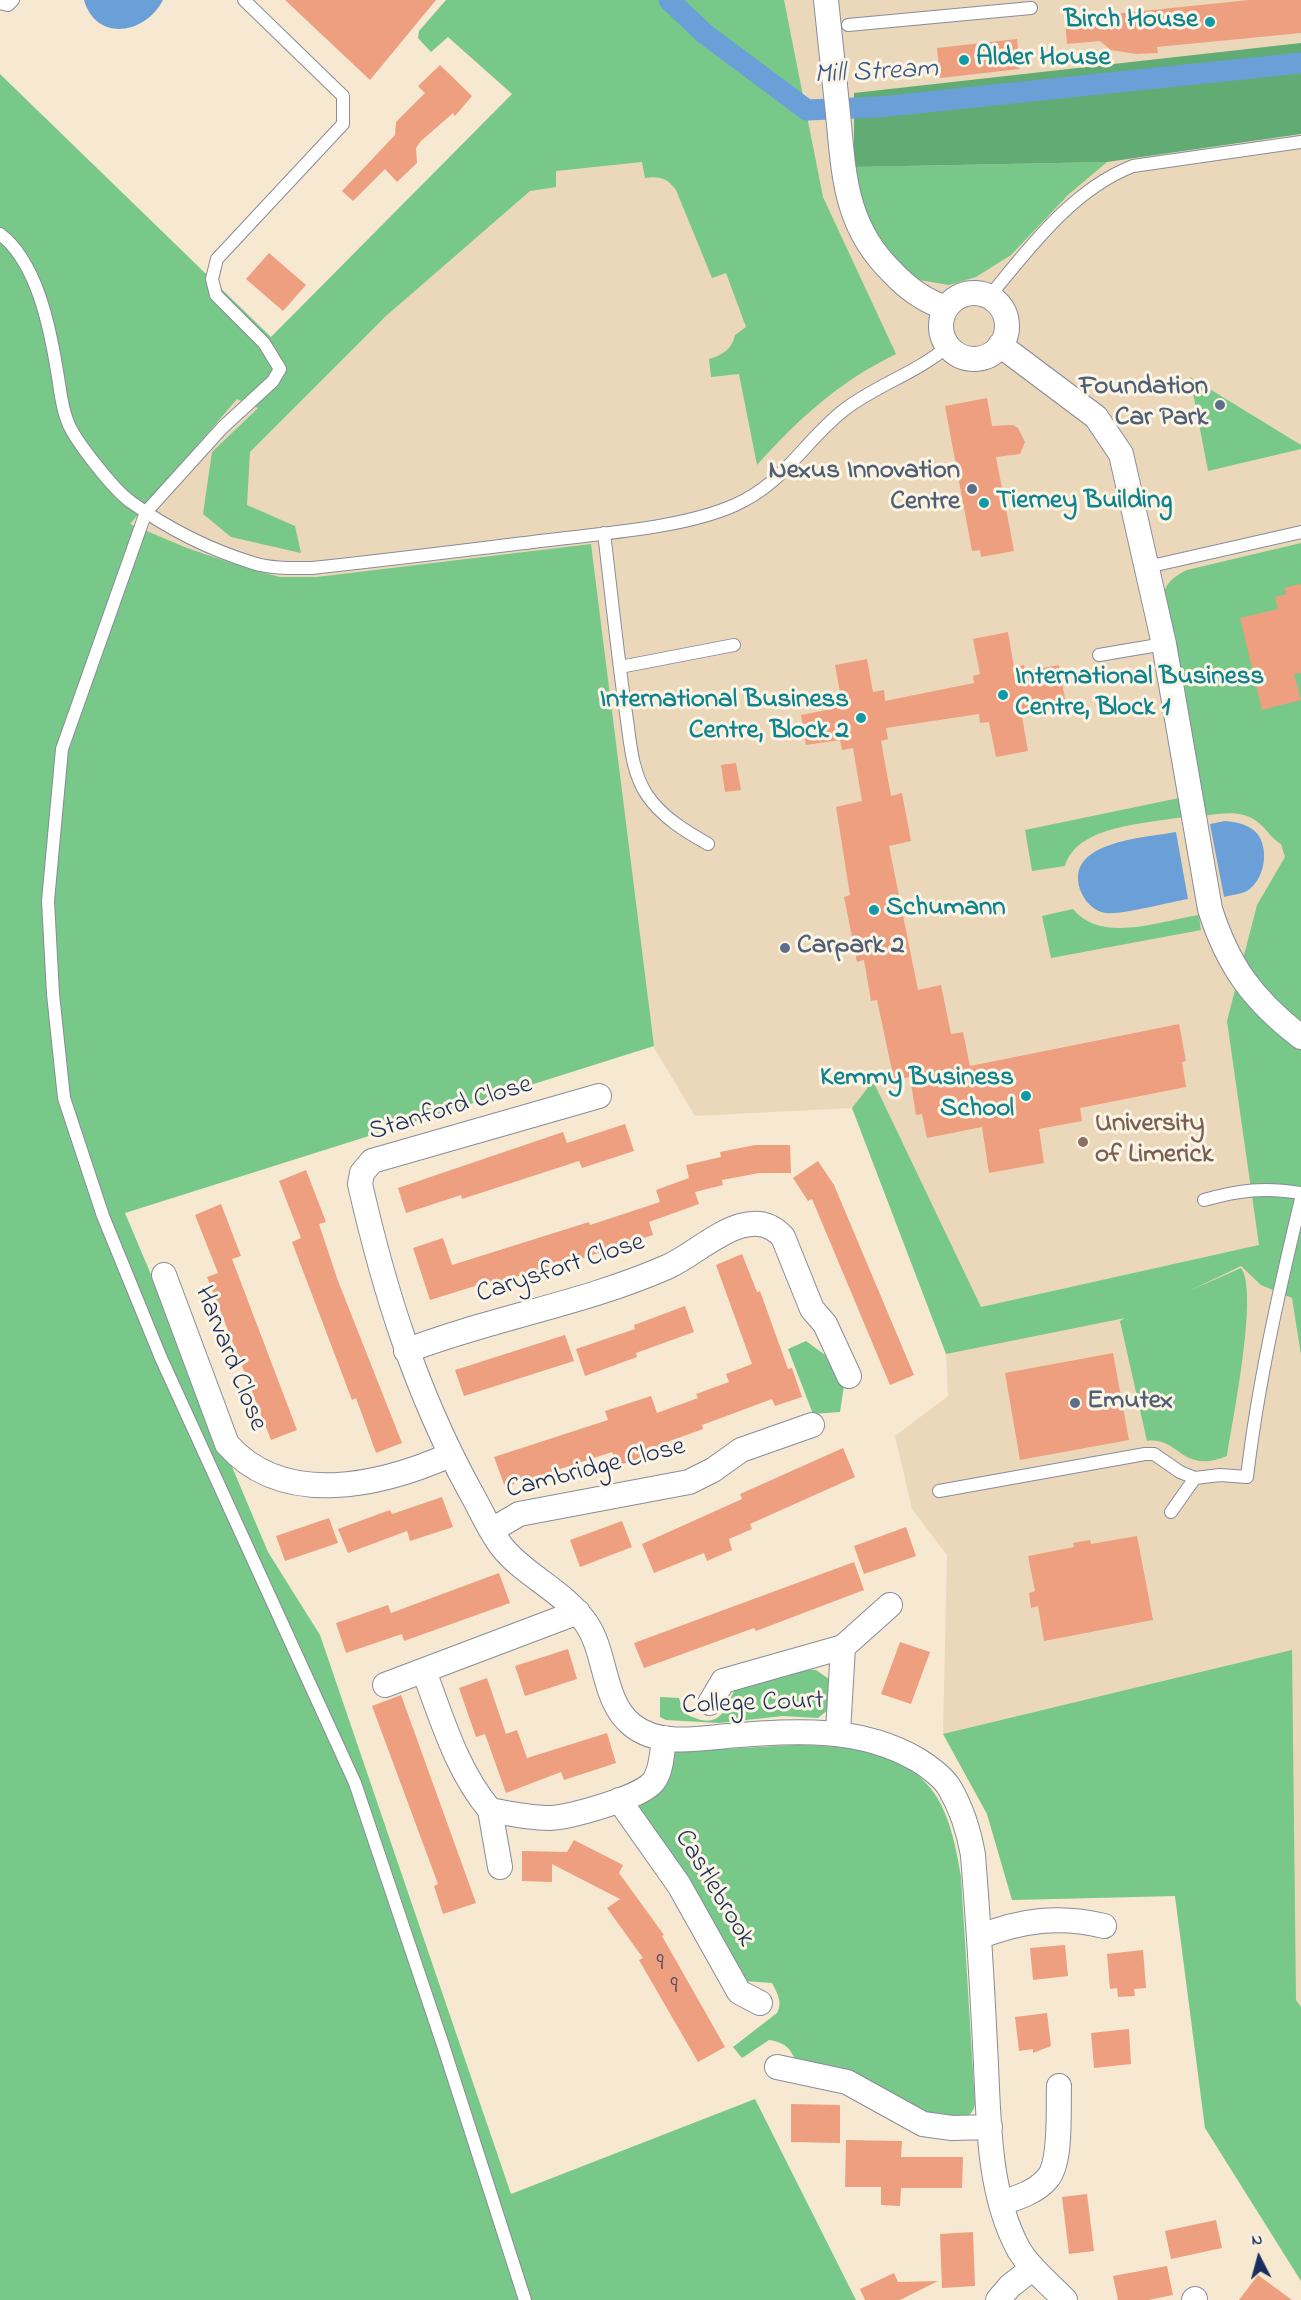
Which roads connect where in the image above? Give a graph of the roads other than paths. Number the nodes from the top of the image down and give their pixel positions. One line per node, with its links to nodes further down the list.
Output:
1 (13, 0): 4 (lane)
2 (244, 0): 13 (lane)
3 (826, 0): 10 (street)
4 (0, 3)
5 (1031, 9): 6 (lane)
6 (848, 25)
7 (1301, 142): 9 (lane)
8 (0, 234): 13 (lane)
9 (989, 297): 10 (street); 11 (street)
10 (946, 308): 12 (street)
11 (1000, 345): 12 (street); 16 (street)
12 (948, 346): 15 (lane)
13 (146, 512): 15 (lane); 55 (lane)
14 (1301, 532): 16 (lane)
15 (604, 533): 20 (lane)
16 (1147, 567): 17 (street)
17 (1164, 644): 19 (lane); 22 (street)
18 (734, 645): 20 (lane)
19 (1099, 655)
20 (620, 667): 21 (lane)
21 (708, 844)
22 (1301, 1037)
23 (599, 1096): 28 (street, Stanford Close)
24 (1301, 1193): 26 (lane)
25 (1301, 1199): 32 (lane)
26 (1204, 1200)
27 (164, 1275): 31 (street, Harvard Close)
28 (406, 1351): 29 (street, Carysfort Close); 31 (street, College Court)
29 (849, 1376)
30 (812, 1425): 35 (street, Cambridge Close)
31 (450, 1455): 35 (street, College Court)
32 (1195, 1478): 33 (lane); 34 (lane)
33 (939, 1491)
34 (1171, 1512)
35 (492, 1530): 37 (street, College Court)
36 (890, 1605): 38 (street)
37 (578, 1612): 39 (street); 43 (street, College Court)
38 (843, 1647): 41 (street); 42 (street)
39 (424, 1671): 40 (street); 45 (street)
40 (385, 1684)
41 (710, 1703)
42 (838, 1732): 43 (street, College Court); 48 (street, College Court)
43 (664, 1738): 44 (street)
44 (618, 1800): 45 (street); 49 (street, Castlebrook)
45 (490, 1810): 46 (street)
46 (500, 1867)
47 (1104, 1926): 48 (street)
48 (979, 1937): 52 (street, College Court)
49 (760, 2003)
50 (777, 2067): 52 (street)
51 (1059, 2086): 53 (street)
52 (990, 2127): 53 (street, College Court)
53 (1001, 2202): 54 (street, College Court)
54 (1032, 2270): 56 (street); 57 (street, College Court)
55 (525, 2300)
56 (998, 2300)
57 (1065, 2300)

